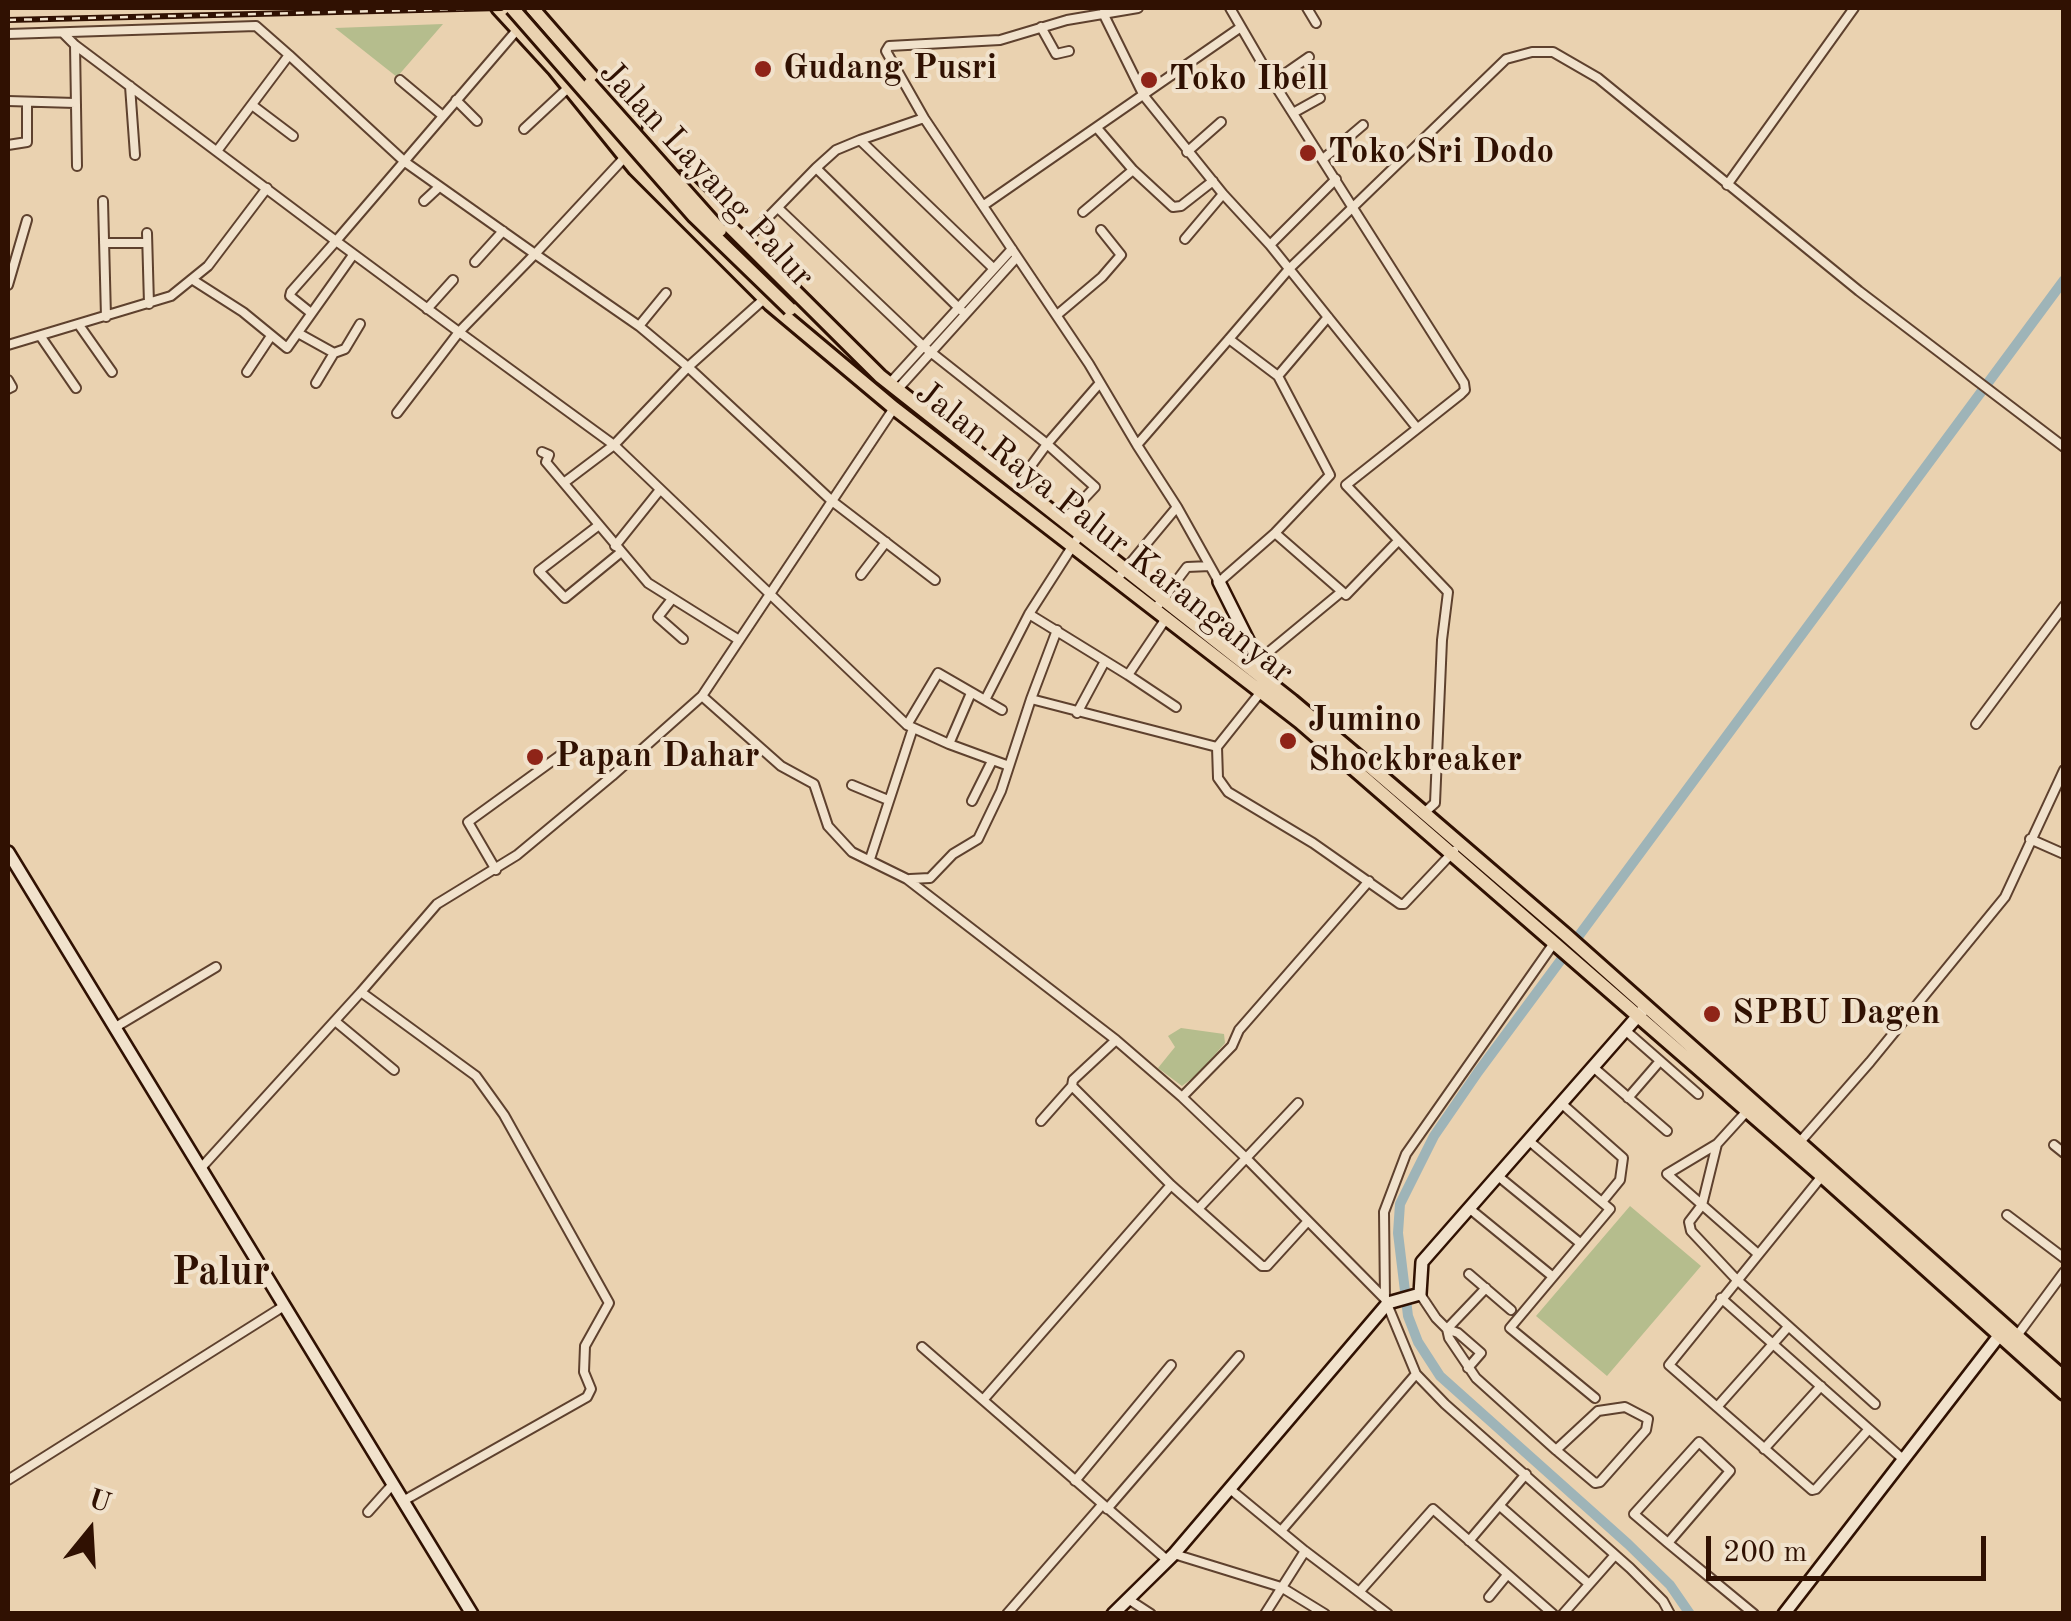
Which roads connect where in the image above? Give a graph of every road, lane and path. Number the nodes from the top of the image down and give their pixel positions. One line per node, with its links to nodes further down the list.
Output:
1 (498, 8): 13 (main road, Jalan Raya Palur Karanganyar)
2 (512, 8): 85 (main road, Jalan Layang Palur, bridge)
3 (522, 8): 85 (main road, Jalan Layang Palur, bridge)
4 (532, 8): 18 (main road, Jalan Raya Palur Karanganyar)
5 (1138, 8): 9 (street)
6 (1230, 8): 12 (street)
7 (1308, 8): 10 (street)
8 (1854, 8): 55 (street)
9 (1103, 14): 11 (street); 26 (street)
10 (1316, 23)
11 (1040, 27): 17 (street); 35 (street)
12 (1240, 27): 23 (street); 26 (street)
13 (518, 29): 21 (main road, Jalan Raya Palur Karanganyar); 28 (street)
14 (63, 33): 15 (street); 16 (street); 19 (street)
15 (8, 34)
16 (75, 45): 24 (street); 31 (street)
17 (1068, 51)
18 (574, 54): 21 (main road); 70 (main road, Jalan Raya Palur Karanganyar)
19 (289, 55): 32 (street); 49 (street)
20 (1309, 57): 23 (street)
21 (555, 70): 25 (main road, Jalan Raya Palur Karanganyar)
22 (400, 80): 34 (street)
23 (1273, 82): 33 (street)
24 (130, 86): 44 (street); 46 (street)
25 (569, 87): 40 (street); 47 (main road, Jalan Raya Palur Karanganyar)
26 (1144, 96): 39 (street); 45 (street)
27 (1320, 98): 33 (street)
28 (456, 100): 34 (street); 36 (street)
29 (8, 101): 30 (street)
30 (27, 102): 31 (street); 43 (street)
31 (75, 104): 50 (street)
32 (252, 104): 41 (street); 44 (street)
33 (1293, 113): 48 (street)
34 (443, 116): 49 (street)
35 (924, 118): 42 (street); 61 (street)
36 (476, 120)
37 (1221, 122): 45 (street)
38 (1363, 125): 48 (street)
39 (1097, 128): 52 (street); 61 (street)
40 (524, 129)
41 (293, 136)
42 (860, 140): 51 (street); 77 (street)
43 (8, 145)
44 (217, 151): 56 (street)
45 (1187, 152): 54 (street)
46 (135, 155)
47 (625, 157): 74 (street); 83 (main road, Jalan Raya Palur Karanganyar)
48 (1323, 159): 53 (street)
49 (405, 162): 57 (street); 69 (street)
50 (77, 166)
51 (816, 168): 63 (street); 87 (street)
52 (1133, 170): 54 (street); 64 (street)
53 (1336, 180): 62 (street); 72 (street)
54 (1213, 181): 58 (street)
55 (1728, 185): 62 (street); 119 (street)
56 (267, 188): 69 (street); 80 (street)
57 (438, 188): 60 (street); 67 (street)
58 (1223, 194): 68 (street); 72 (street)
59 (103, 201): 71 (street)
60 (424, 201)
61 (984, 205): 73 (street)
62 (1353, 206): 78 (street); 115 (street)
63 (778, 208): 70 (street); 101 (street)
64 (1083, 212)
65 (28, 220): 81 (street)
66 (1101, 230): 89 (street)
67 (503, 232): 74 (street); 76 (street)
68 (1184, 238)
69 (336, 242): 75 (street); 88 (street)
70 (744, 242): 104 (main road, Jalan Raya Palur Karanganyar)
71 (104, 243): 84 (street); 90 (street)
72 (1270, 246): 78 (street)
73 (1015, 253): 77 (street); 87 (street); 89 (street)
74 (535, 254): 94 (street); 96 (street)
75 (354, 256): 86 (street); 88 (street)
76 (475, 262)
77 (993, 268): 87 (street)
78 (1289, 269): 91 (street); 99 (street)
79 (453, 280): 86 (street)
80 (190, 283): 84 (street); 97 (street)
81 (8, 285)
82 (666, 293): 94 (street)
83 (764, 298): 103 (street); 108 (main road, Jalan Raya Palur Karanganyar)
84 (148, 304): 90 (street)
85 (793, 307): 104 (main road, Jalan Layang Palur); 108 (main road, Jalan Layang Palur)
86 (427, 308): 96 (street)
87 (961, 310): 101 (street)
88 (311, 313): 95 (street)
89 (1057, 314): 110 (street)
90 (106, 317): 93 (street)
91 (1328, 317): 107 (street); 115 (street)
92 (360, 324): 102 (street)
93 (79, 326): 98 (street); 105 (street)
94 (639, 326): 103 (street)
95 (298, 332): 97 (street); 102 (street)
96 (459, 332): 114 (street); 118 (street)
97 (271, 336): 106 (street)
98 (41, 337): 100 (street); 112 (street)
99 (1229, 338): 107 (street); 117 (street)
100 (8, 345)
101 (926, 349): 111 (street); 116 (street)
102 (334, 353): 109 (street)
103 (688, 367): 118 (street); 124 (street)
104 (874, 371): 111 (main road, Jalan Raya Palur Karanganyar)
105 (112, 372)
106 (247, 372)
107 (1278, 376): 128 (street)
108 (860, 381): 113 (main road, Jalan Raya Palur Karanganyar)
109 (316, 383)
110 (1099, 384): 116 (street); 117 (street)
111 (894, 387): 123 (main road, Jalan Raya Palur Karanganyar)
112 (76, 388)
113 (894, 408): 123 (main road, Jalan Raya Palur Karanganyar); 124 (street)
114 (397, 413)
115 (1417, 428): 131 (street)
116 (1047, 444): 123 (street); 127 (street)
117 (1137, 445): 125 (street)
118 (614, 446): 121 (street); 122 (street)
119 (2064, 447)
120 (542, 452): 121 (street)
121 (565, 482): 126 (street)
122 (659, 491): 132 (street); 139 (street)
123 (1013, 491): 127 (main road, Jalan Raya Palur Karanganyar)
124 (832, 501): 130 (street); 139 (street)
125 (1177, 507): 133 (street); 135 (street)
126 (599, 525): 132 (street); 132 (street)
127 (1058, 526): 129 (main road, Jalan Raya Palur Karanganyar)
128 (1275, 532): 137 (street); 138 (street)
129 (1075, 540): 135 (main road, Jalan Raya Palur Karanganyar); 143 (street)
130 (886, 542): 134 (street); 136 (street)
131 (1398, 542): 138 (street); 171 (street)
132 (617, 549): 140 (street)
133 (1210, 566): 137 (street); 142 (street)
134 (861, 575)
135 (1120, 575): 142 (main road, Jalan Raya Palur Karanganyar)
136 (935, 580)
137 (1219, 582): 149 (street)
138 (1340, 592): 149 (street)
139 (769, 596): 148 (street); 161 (street)
140 (672, 599): 147 (street); 148 (street)
141 (2064, 606): 144 (street)
142 (1164, 609): 151 (street); 152 (main road, Jalan Raya Palur Karanganyar)
143 (1029, 614): 146 (street); 156 (street)
144 (2055, 618): 145 (street); 160 (street)
145 (2064, 625)
146 (1057, 630): 150 (street); 155 (street)
147 (683, 639)
148 (739, 640): 154 (street)
149 (1258, 660): 152 (street)
150 (1105, 661): 151 (street); 159 (street)
151 (1128, 675): 157 (street)
152 (1262, 687): 163 (street); 171 (main road, Jalan Raya Palur Karanganyar)
153 (972, 693): 156 (street); 161 (street); 162 (street)
154 (702, 696): 176 (street); 177 (street)
155 (1031, 699): 159 (street); 166 (street)
156 (985, 700): 158 (street)
157 (1176, 707)
158 (1002, 710)
159 (1077, 713): 163 (street)
160 (1976, 724)
161 (910, 726): 162 (street); 169 (street)
162 (949, 744): 165 (street)
163 (1217, 747): 179 (street)
164 (566, 751): 177 (street)
165 (992, 760): 166 (street); 170 (street)
166 (1009, 766): 178 (street)
167 (2064, 770): 172 (street)
168 (852, 785): 169 (street)
169 (888, 800): 176 (street)
170 (972, 802)
171 (1419, 818): 173 (main road, Jalan Raya Palur Karanganyar)
172 (2030, 839): 175 (street); 204 (street)
173 (1455, 849): 179 (street); 180 (main road, Jalan Raya Palur Karanganyar); 181 (main road, Jalan Raya Palur Karanganyar)
174 (8, 852): 186 (street)
175 (2064, 854)
176 (870, 859): 178 (street)
177 (496, 870): 183 (street)
178 (907, 879): 188 (street)
179 (1369, 881): 194 (street)
180 (1556, 946): 181 (main road, Jalan Raya Palur Karanganyar); 227 (street)
181 (1578, 956): 184 (main road, Jalan Raya Palur Karanganyar)
182 (216, 967): 186 (street)
183 (361, 992): 185 (street); 255 (street)
184 (1641, 1012): 187 (street); 198 (main road, Jalan Raya Palur Karanganyar)
185 (335, 1021): 191 (street); 207 (street)
186 (114, 1028): 207 (street)
187 (1625, 1030): 189 (street); 190 (street)
188 (1116, 1040): 192 (street); 194 (street)
189 (1660, 1061): 193 (street); 195 (street)
190 (1592, 1066): 195 (street); 197 (street)
191 (394, 1070)
192 (1072, 1086): 199 (street); 210 (street)
193 (1698, 1094)
194 (1182, 1097): 206 (street)
195 (1628, 1098): 200 (street)
196 (1298, 1103): 206 (street)
197 (1561, 1103): 201 (street); 211 (street)
198 (1751, 1107): 202 (street); 204 (main road, Jalan Raya Palur Karanganyar)
199 (1041, 1121)
200 (1667, 1131)
201 (1528, 1140): 209 (street); 211 (street)
202 (1717, 1144): 212 (street); 212 (street)
203 (2054, 1145): 205 (street)
204 (1796, 1146): 208 (main road, Jalan Raya Palur Karanganyar)
205 (2064, 1153)
206 (1246, 1158): 213 (street); 216 (street)
207 (200, 1168): 228 (street)
208 (1825, 1172): 218 (street); 232 (main road, Jalan Raya Palur Karanganyar)
209 (1498, 1176): 214 (street); 217 (street)
210 (1171, 1185): 213 (street); 243 (street)
211 (1602, 1202): 217 (street)
212 (1702, 1205): 218 (street); 223 (street)
213 (1199, 1208): 216 (street)
214 (1470, 1209): 222 (street); 225 (street)
215 (2007, 1215): 219 (street)
216 (1308, 1220): 227 (street)
217 (1580, 1244): 222 (street)
218 (1758, 1254): 223 (street)
219 (2064, 1258)
220 (2064, 1272): 232 (street)
221 (1470, 1274): 224 (street)
222 (1552, 1276): 242 (street)
223 (1736, 1279): 226 (street); 230 (street)
224 (1486, 1288): 229 (street); 231 (street)
225 (1418, 1295): 227 (street); 231 (street)
226 (1721, 1298): 233 (street); 245 (street)
227 (1389, 1301): 238 (street); 254 (street)
228 (284, 1306): 251 (street); 253 (street)
229 (1512, 1310)
230 (1788, 1327): 233 (street); 244 (street)
231 (1447, 1329): 237 (street); 237 (street)
232 (2009, 1335): 239 (main road, Jalan Raya Palur Karanganyar); 241 (main road, Jalan Raya Palur Karanganyar); 249 (street)
233 (1772, 1344): 240 (street); 245 (street)
234 (922, 1347): 243 (street)
235 (1239, 1356): 257 (street)
236 (1171, 1365): 252 (street)
237 (1468, 1368): 248 (street)
238 (1416, 1374): 250 (street); 259 (street)
239 (2064, 1378)
240 (1821, 1386): 246 (street); 247 (street)
241 (2064, 1393)
242 (1595, 1398)
243 (983, 1400): 252 (street)
244 (1875, 1404)
245 (1717, 1407): 247 (street)
246 (1869, 1429): 247 (street); 249 (street)
247 (1764, 1449)
248 (1556, 1450): 248 (street)
249 (1904, 1460): 282 (street)
250 (1526, 1474): 256 (street); 263 (street)
251 (8, 1480)
252 (1075, 1481): 257 (street)
253 (393, 1484): 255 (street); 258 (street)
254 (1230, 1489): 259 (street); 264 (street)
255 (403, 1501): 271 (street)
256 (1500, 1506): 260 (street); 266 (street)
257 (1104, 1507): 264 (street); 272 (street)
258 (368, 1512)
259 (1281, 1531): 262 (street)
260 (1468, 1540): 265 (street); 268 (street)
261 (1668, 1542): 261 (street); 281 (street)
262 (1304, 1551): 267 (street); 268 (street)
263 (1615, 1555): 266 (street); 280 (street)
264 (1171, 1557): 267 (street); 270 (street)
265 (1507, 1574): 269 (street); 278 (street)
266 (1589, 1584): 279 (street)
267 (1281, 1587): 275 (street); 276 (street)
268 (1360, 1591): 277 (street)
269 (1489, 1597)
270 (1128, 1599): 273 (street); 274 (street)
271 (472, 1614)
272 (1006, 1614)
273 (1114, 1614)
274 (1151, 1614)
275 (1265, 1614)
276 (1325, 1614)
277 (1388, 1614)
278 (1554, 1614)
279 (1564, 1614)
280 (1670, 1614)
281 (1754, 1614)
282 (1784, 1614)

